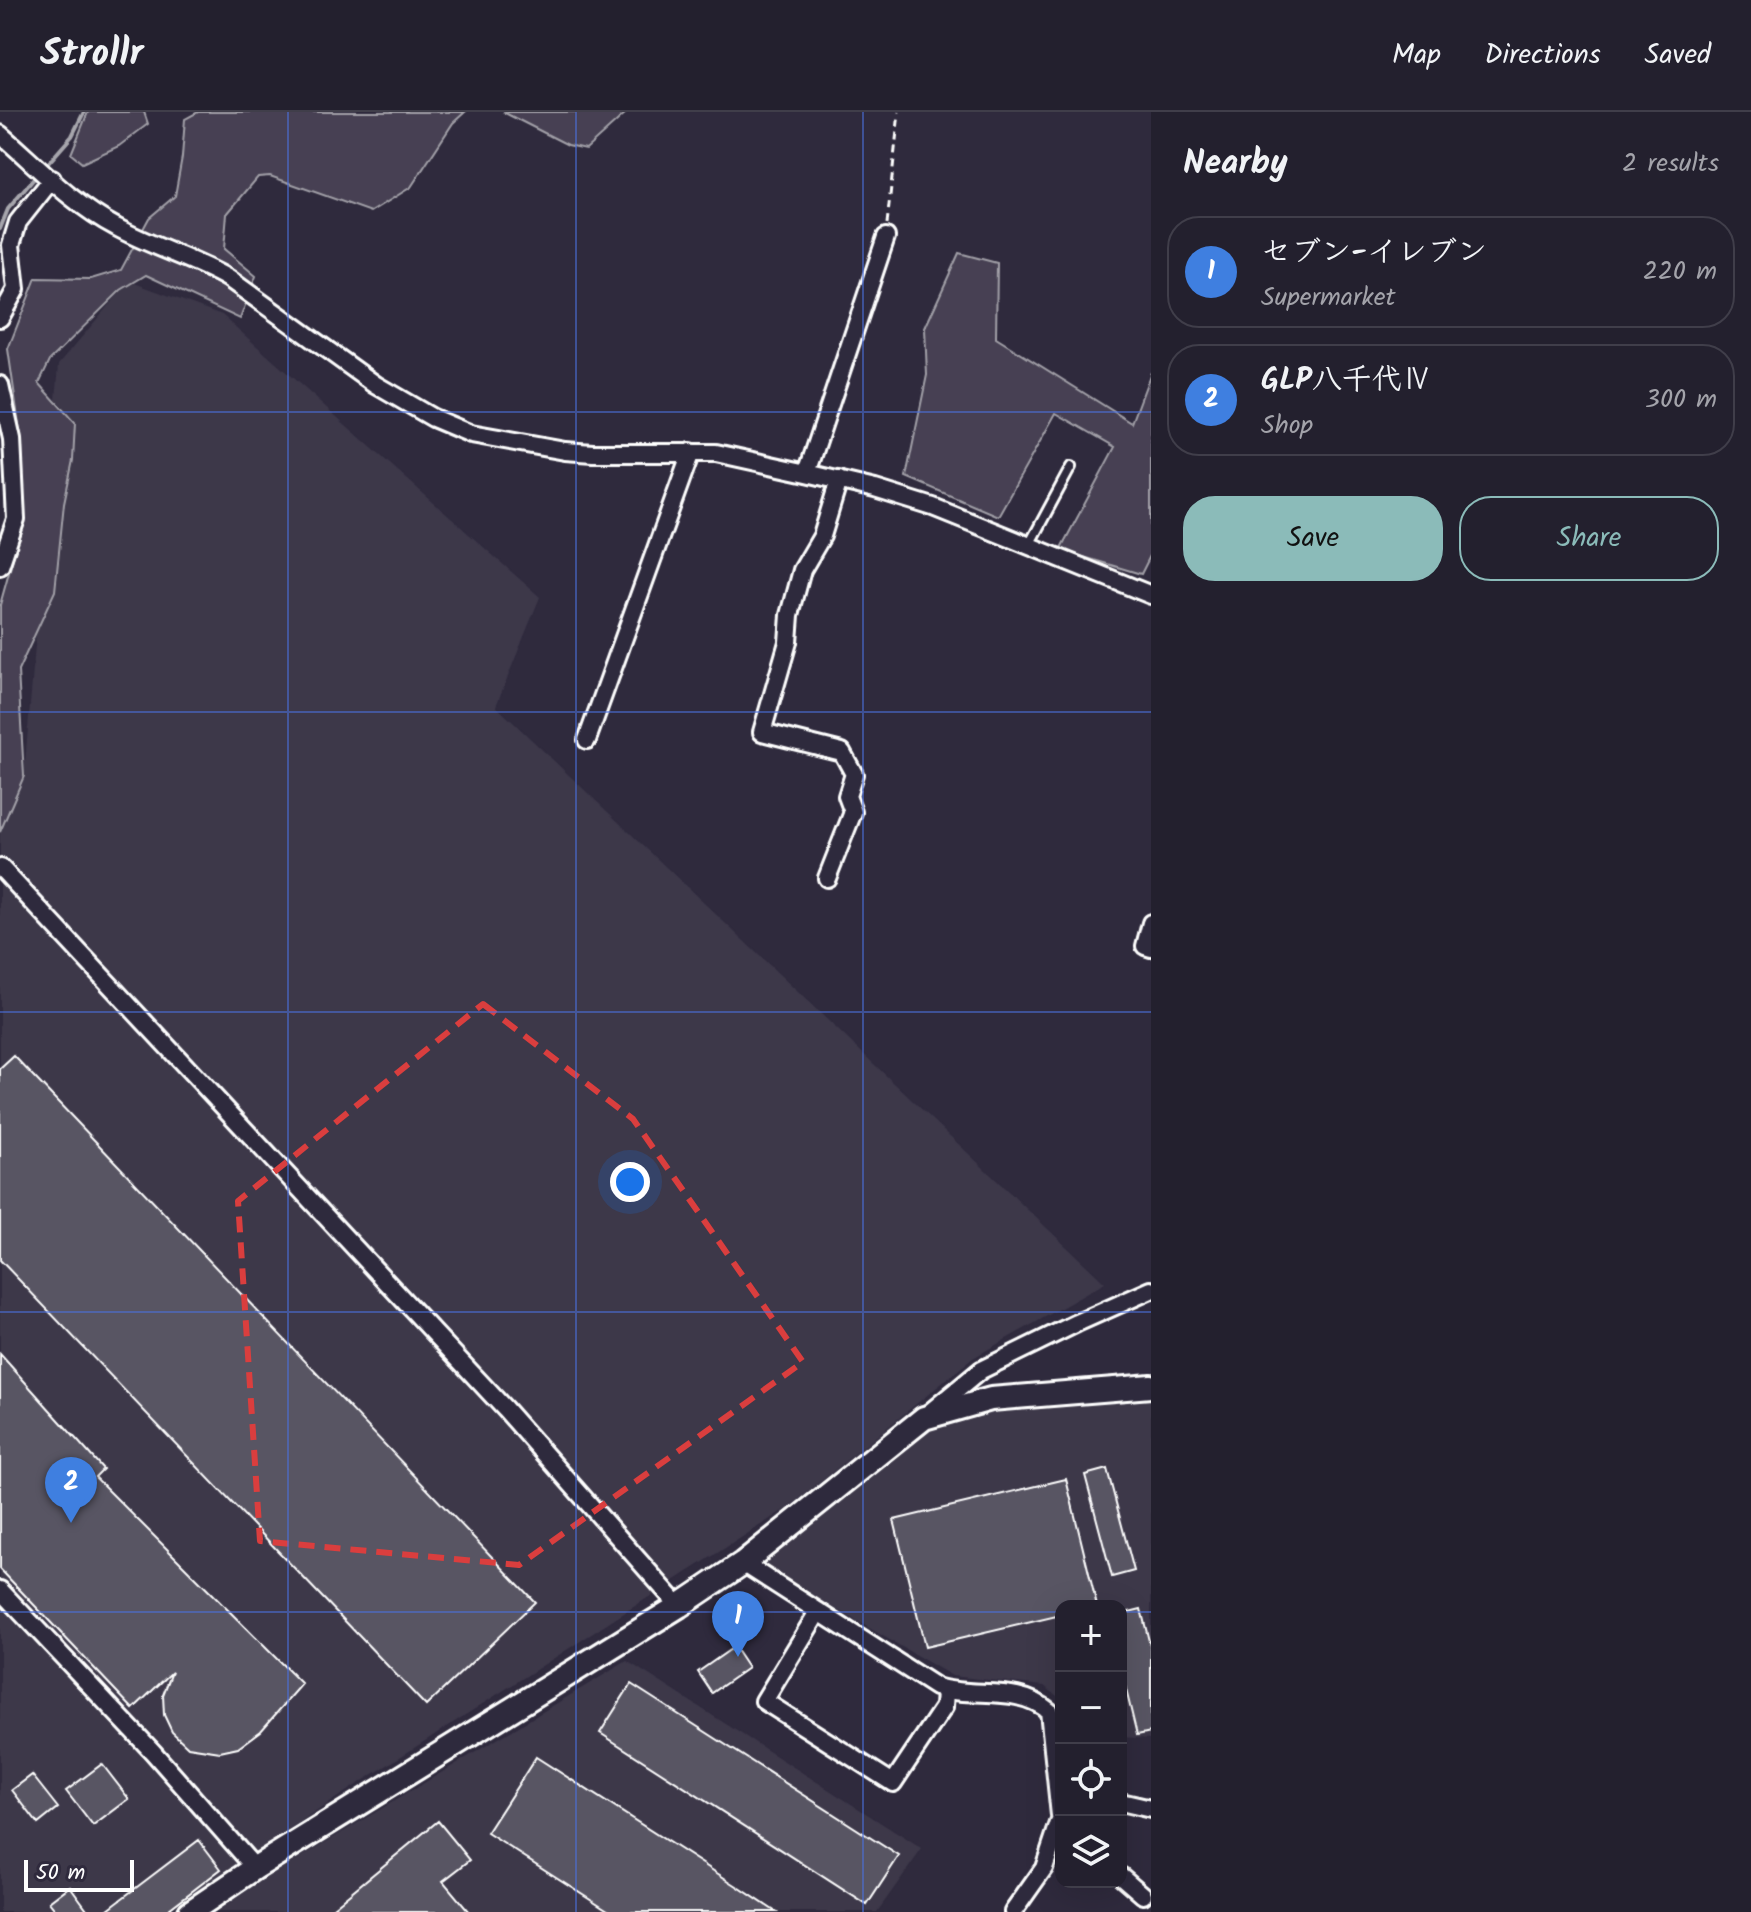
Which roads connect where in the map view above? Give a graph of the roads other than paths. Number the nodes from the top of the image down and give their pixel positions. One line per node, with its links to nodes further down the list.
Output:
1 (0, 134): 2 (street)
2 (45, 173): 4 (street); 6 (street)
3 (886, 237): 8 (street)
4 (0, 318)
5 (0, 385): 11 (street)
6 (691, 452): 8 (street); 13 (street)
7 (1071, 467): 10 (lane)
8 (807, 473): 9 (street)
9 (839, 480): 10 (street); 15 (street)
10 (1029, 545): 12 (street)
11 (0, 566)
12 (1151, 595)
13 (587, 740)
14 (1, 868): 23 (street)
15 (827, 878)
16 (1151, 923): 17 (street)
17 (1151, 948)
18 (1151, 1290): 20 (street)
19 (1151, 1386): 20 (street)
20 (924, 1418): 21 (street)
21 (743, 1563): 23 (street); 24 (street)
22 (0, 1590): 30 (street)
23 (679, 1606): 30 (street)
24 (818, 1612): 25 (street); 25 (street)
25 (945, 1690): 28 (street)
26 (1127, 1803): 27 (street)
27 (1151, 1809)
28 (1060, 1816)
29 (1055, 1838): 34 (street)
30 (255, 1868): 33 (street)
31 (1127, 1881): 32 (street)
32 (1143, 1895)
33 (190, 1912)
34 (1013, 1912)

